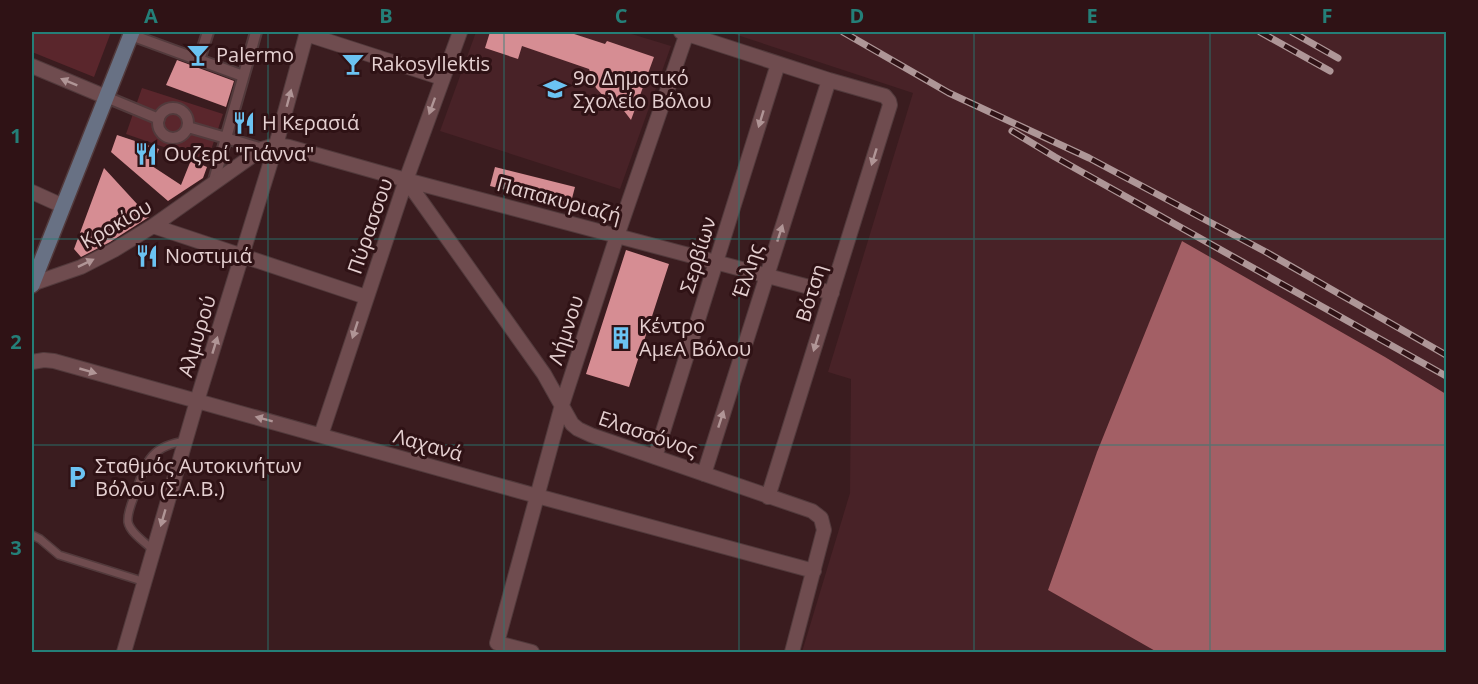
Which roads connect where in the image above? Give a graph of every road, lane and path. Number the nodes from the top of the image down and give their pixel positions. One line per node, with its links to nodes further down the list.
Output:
1 (208, 32): 7 (street)
2 (256, 32): 10 (street)
3 (460, 32): 11 (street, Πύρασσου)
4 (684, 32): 8 (street); 24 (street, Λήμνου)
5 (132, 33): 7 (street); 13 (main road)
6 (307, 33): 11 (street); 17 (street, Αλμυρού, one-way to 6)
7 (200, 60): 10 (street)
8 (778, 64): 12 (street); 26 (street, Σερβίων, one-way to 26)
9 (32, 66): 13 (street, one-way to 9)
10 (243, 76): 16 (street)
11 (442, 78): 19 (street, Πύρασσου, one-way to 19)
12 (829, 80): 27 (street, Έλλης, one-way to 12); 29 (street, Βότση, one-way to 29)
13 (106, 97): 14 (street); 22 (main road)
14 (159, 119): 15 (street); 15 (street)
15 (188, 127): 16 (street)
16 (226, 138): 18 (street); 20 (street)
17 (276, 146): 18 (street, Κροκίου); 19 (street, Παπακυριαζή); 25 (street, Αλμυρού)
18 (262, 149): 20 (street, Κροκίου)
19 (406, 180): 24 (street, Παπακυριαζή); 30 (street, Πύρασσου); 33 (street, Ελασσόνος)
20 (213, 184): 23 (street, Κροκίου)
21 (32, 192): 22 (street)
22 (63, 206): 28 (main road)
23 (153, 226): 25 (street); 28 (street, Κροκίου, one-way to 23)
24 (617, 236): 26 (street, Παπακυριαζή); 33 (street, Λήμνου)
25 (242, 256): 30 (street); 32 (street, Αλμυρού, one-way to 25)
26 (716, 262): 27 (street, Παπακυριαζή); 36 (street, Σερβίων)
27 (767, 275): 29 (street, Παπακυριαζή); 37 (street, Έλλης, one-way to 27)
28 (32, 285)
29 (832, 293): 39 (street, Βότση, one-way to 39)
30 (366, 297): 34 (street, Πύρασσου, one-way to 34)
31 (32, 362): 32 (street, Λαχανά, one-way to 32)
32 (197, 401): 34 (street, Λαχανά, one-way to 32); 35 (street, Αλμυρού)
33 (562, 405): 36 (street, Ελασσόνος); 38 (street, Λήμνου)
34 (321, 435): 38 (street, Λαχανά)
35 (186, 441): 41 (street, Αλμυρού, one-way to 41); 41 (lane)
36 (655, 458): 37 (street, Ελασσόνος)
37 (704, 474): 39 (street, Ελασσόνος)
38 (537, 496): 42 (street, Λαχανά); 45 (street, Λήμνου)
39 (768, 497): 42 (street, Ελασσόνος)
40 (32, 535): 43 (lane)
41 (154, 550): 43 (street, Αλμυρού)
42 (814, 571): 46 (street)
43 (145, 582): 44 (street, Αλμυρού)
44 (124, 652)
45 (532, 652)
46 (792, 652)

